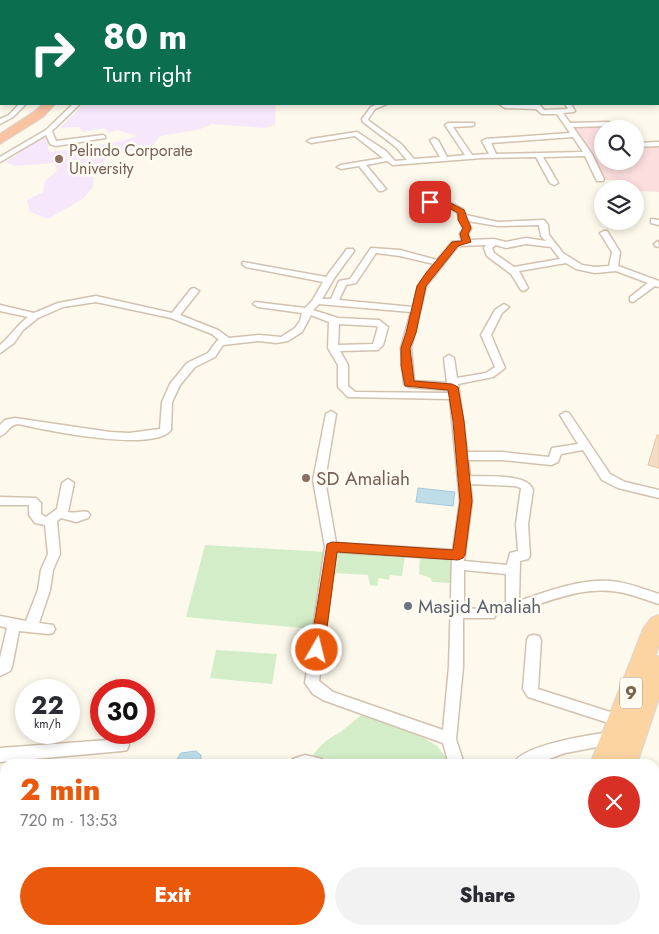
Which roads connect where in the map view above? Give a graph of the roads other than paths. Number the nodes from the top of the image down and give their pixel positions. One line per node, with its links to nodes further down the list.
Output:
1 (22, 105): 10 (street)
2 (48, 105): 18 (highway)
3 (75, 105): 15 (street)
4 (381, 105): 30 (street)
5 (504, 105): 7 (street)
6 (569, 105): 8 (street)
7 (537, 106): 8 (street)
8 (559, 112): 14 (street)
9 (0, 116): 10 (street)
10 (11, 116): 11 (street)
11 (0, 122)
12 (472, 124): 26 (street)
13 (594, 124): 14 (street)
14 (568, 125): 16 (street)
15 (48, 131): 17 (street); 28 (street)
16 (574, 135): 24 (street); 25 (street)
17 (103, 137)
18 (0, 140)
19 (434, 140): 29 (street)
20 (311, 141): 27 (street)
21 (659, 144): 22 (street)
22 (644, 145)
23 (538, 154): 24 (street); 25 (street); 34 (street)
24 (588, 154): 33 (street)
25 (494, 156): 26 (street)
26 (470, 157): 29 (street)
27 (388, 159): 30 (street); 31 (street)
28 (0, 160)
29 (445, 160): 30 (street)
30 (411, 162)
31 (361, 164): 32 (street); 35 (street)
32 (341, 167)
33 (600, 179)
34 (554, 183)
35 (382, 189)
36 (434, 213): 37 (street)
37 (462, 217): 39 (street); 41 (street)
38 (604, 233): 46 (street)
39 (467, 242): 40 (street); 44 (street)
40 (494, 242): 41 (street); 47 (street)
41 (554, 244): 43 (street)
42 (350, 251): 48 (street)
43 (566, 260): 46 (street); 47 (street)
44 (440, 263): 54 (street); 58 (street)
45 (246, 264): 48 (street)
46 (613, 267): 49 (street)
47 (513, 270): 50 (street)
48 (328, 280): 53 (street)
49 (656, 284): 52 (street)
50 (524, 288)
51 (194, 290): 61 (street)
52 (633, 299)
53 (316, 301): 54 (street); 59 (street)
54 (334, 302): 58 (street)
55 (258, 304): 59 (street)
56 (504, 306): 67 (street)
57 (0, 308): 60 (street)
58 (417, 310): 67 (street)
59 (307, 311): 62 (street); 63 (street)
60 (35, 316): 61 (street); 65 (street)
61 (174, 316): 63 (street)
62 (335, 321): 64 (street); 64 (street)
63 (227, 342): 70 (street)
64 (333, 348): 67 (street)
65 (0, 350)
66 (449, 358): 67 (street)
67 (453, 388): 72 (street)
68 (331, 414): 79 (street)
69 (565, 415): 71 (street)
70 (0, 433)
71 (586, 446): 72 (street); 75 (street)
72 (461, 456): 73 (street)
73 (465, 480): 80 (street); 81 (street)
74 (68, 484): 78 (street)
75 (659, 494)
76 (0, 501): 78 (street)
77 (84, 515): 78 (street)
78 (56, 517): 88 (street)
79 (332, 547): 80 (street); 94 (street)
80 (459, 560): 81 (street); 83 (street)
81 (512, 570): 82 (street)
82 (659, 599)
83 (457, 613): 84 (street); 94 (street)
84 (488, 614)
85 (0, 621): 87 (street)
86 (659, 624): 93 (highway, 9)
87 (14, 625): 88 (street); 92 (street)
88 (31, 627): 89 (street)
89 (48, 629)
90 (534, 640): 93 (street)
91 (659, 666): 100 (highway, 9)
92 (0, 670)
93 (617, 730): 98 (street); 99 (highway, 9)
94 (449, 739): 97 (street)
95 (122, 745): 96 (street)
96 (0, 755)
97 (455, 759)
98 (531, 759)
99 (604, 759)
100 (626, 759)

